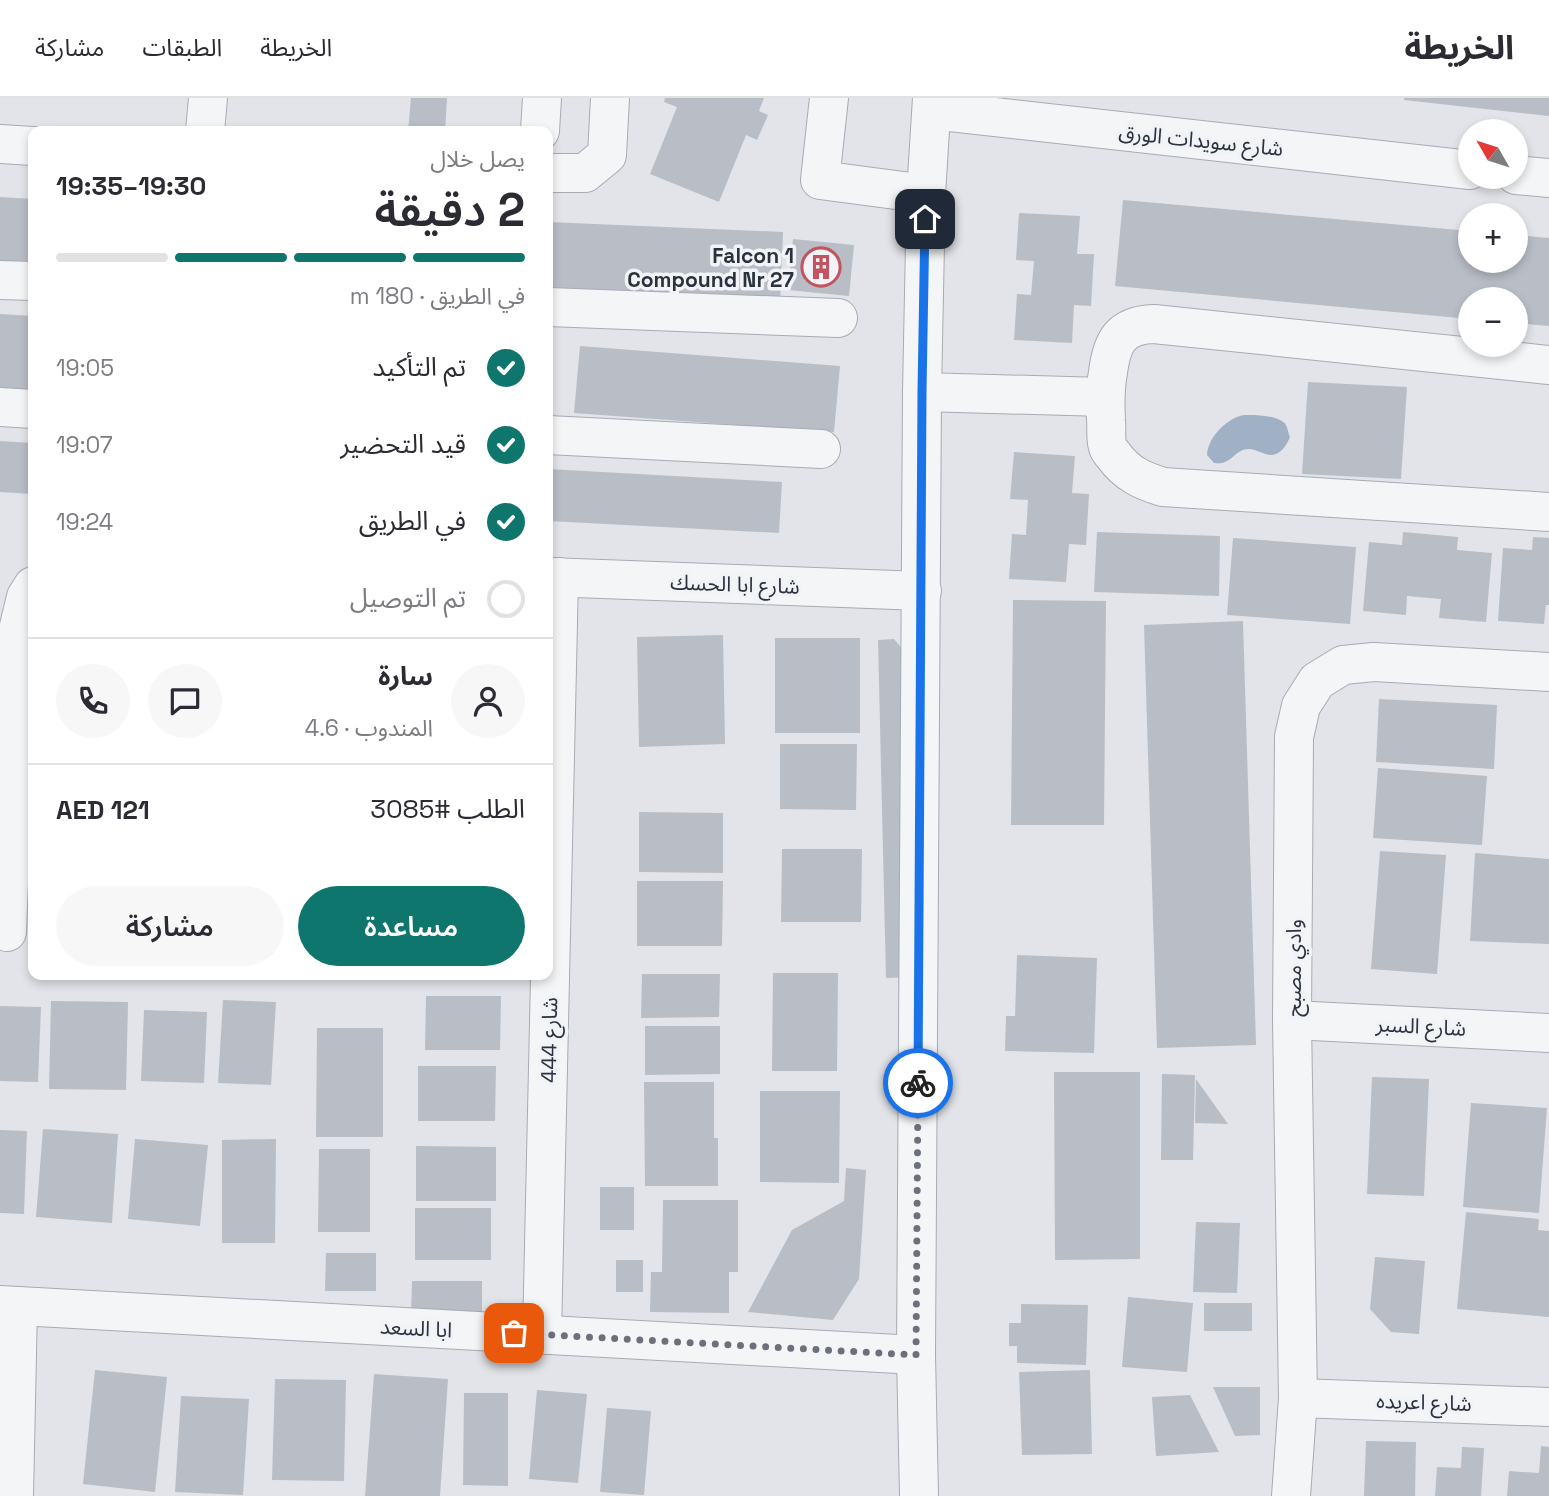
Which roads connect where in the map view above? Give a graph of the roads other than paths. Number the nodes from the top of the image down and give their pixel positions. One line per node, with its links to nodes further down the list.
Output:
1 (208, 98): 6 (street)
2 (542, 98): 7 (street)
3 (610, 98): 11 (street)
4 (829, 98): 14 (street)
5 (932, 104): 10 (street, شارع سويدات الورق); 14 (street)
6 (205, 126)
7 (540, 126)
8 (0, 144): 9 (street)
9 (28, 146)
10 (1458, 169)
11 (553, 173)
12 (1528, 176): 13 (street)
13 (1549, 178)
14 (926, 194): 20 (street)
15 (0, 280): 16 (street)
16 (28, 281)
17 (553, 307): 18 (street)
18 (838, 318)
19 (1549, 365): 21 (street)
20 (922, 392): 21 (street); 28 (street)
21 (1104, 397): 26 (street)
22 (0, 407): 23 (street)
23 (28, 409)
24 (553, 435): 25 (street)
25 (821, 449)
26 (1549, 512)
27 (554, 577): 28 (street, شارع ابا الحسك); 30 (street, شارع 444)
28 (922, 591): 38 (street)
29 (28, 594): 32 (street)
30 (553, 654)
31 (1549, 672): 34 (street, وادي مصبح)
32 (13, 933)
33 (549, 980): 37 (street, شارع 444)
34 (1293, 1020): 35 (street, شارع السبر); 39 (street, وادي مصبح)
35 (1549, 1033)
36 (9, 1306): 37 (street, ابا السعد); 41 (street)
37 (542, 1335): 38 (street, ابا السعد)
38 (916, 1355): 42 (street)
39 (1298, 1398): 40 (street, شارع اعريده); 43 (street, وادي مصبح)
40 (1549, 1407)
41 (14, 1496)
42 (919, 1496)
43 (1291, 1496)

